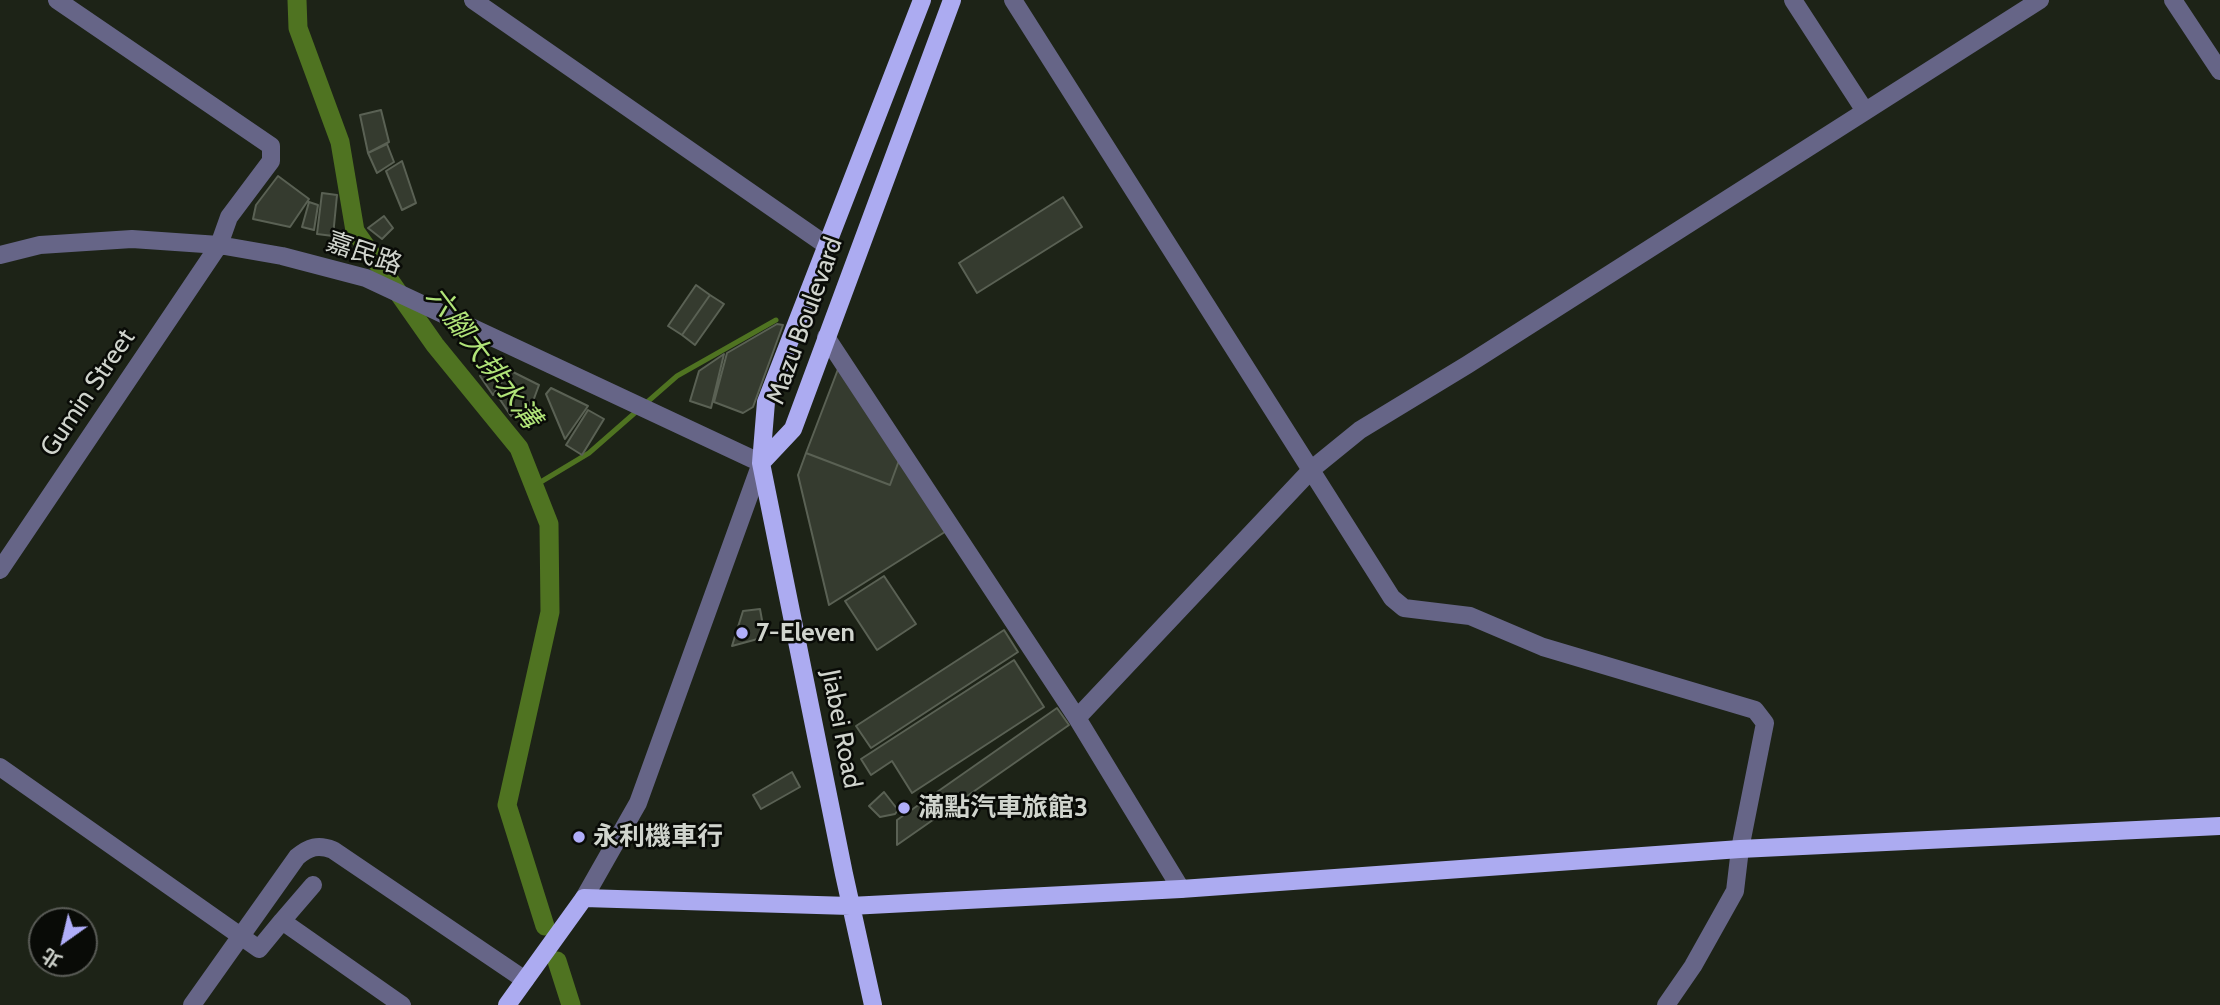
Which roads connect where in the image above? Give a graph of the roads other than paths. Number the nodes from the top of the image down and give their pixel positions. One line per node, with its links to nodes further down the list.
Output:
1 (57, 0): 11 (street, Gumin Street)
2 (474, 0): 12 (street)
3 (922, 0): 12 (main road, Mazu Boulevard)
4 (952, 0): 14 (main road, Mazu Boulevard)
5 (1013, 0): 16 (street)
6 (1793, 0): 10 (street)
7 (2040, 0): 10 (street)
8 (2173, 0): 9 (street)
9 (2220, 71)
10 (1865, 111): 16 (street)
11 (219, 245): 13 (street, 嘉民路); 15 (street, 嘉民路); 17 (street, Gumin Street)
12 (826, 245): 15 (main road, Mazu Boulevard)
13 (0, 255)
14 (826, 337): 15 (main road, Mazu Boulevard); 18 (street)
15 (761, 463): 24 (street); 25 (main road, Jiabei Road)
16 (1312, 469): 18 (street); 21 (street)
17 (0, 570)
18 (1077, 718): 23 (street)
19 (0, 767): 27 (street)
20 (2220, 826): 21 (main road)
21 (1740, 849): 23 (main road); 33 (street)
22 (313, 885): 26 (street)
23 (1181, 890): 25 (main road)
24 (584, 898): 25 (main road); 28 (main road)
25 (850, 905): 32 (main road, Jiabei Road)
26 (282, 921): 27 (street); 30 (street)
27 (241, 936): 28 (street); 29 (street)
28 (525, 980): 31 (main road)
29 (192, 1005)
30 (402, 1005)
31 (507, 1005)
32 (873, 1005)
33 (1666, 1005)

